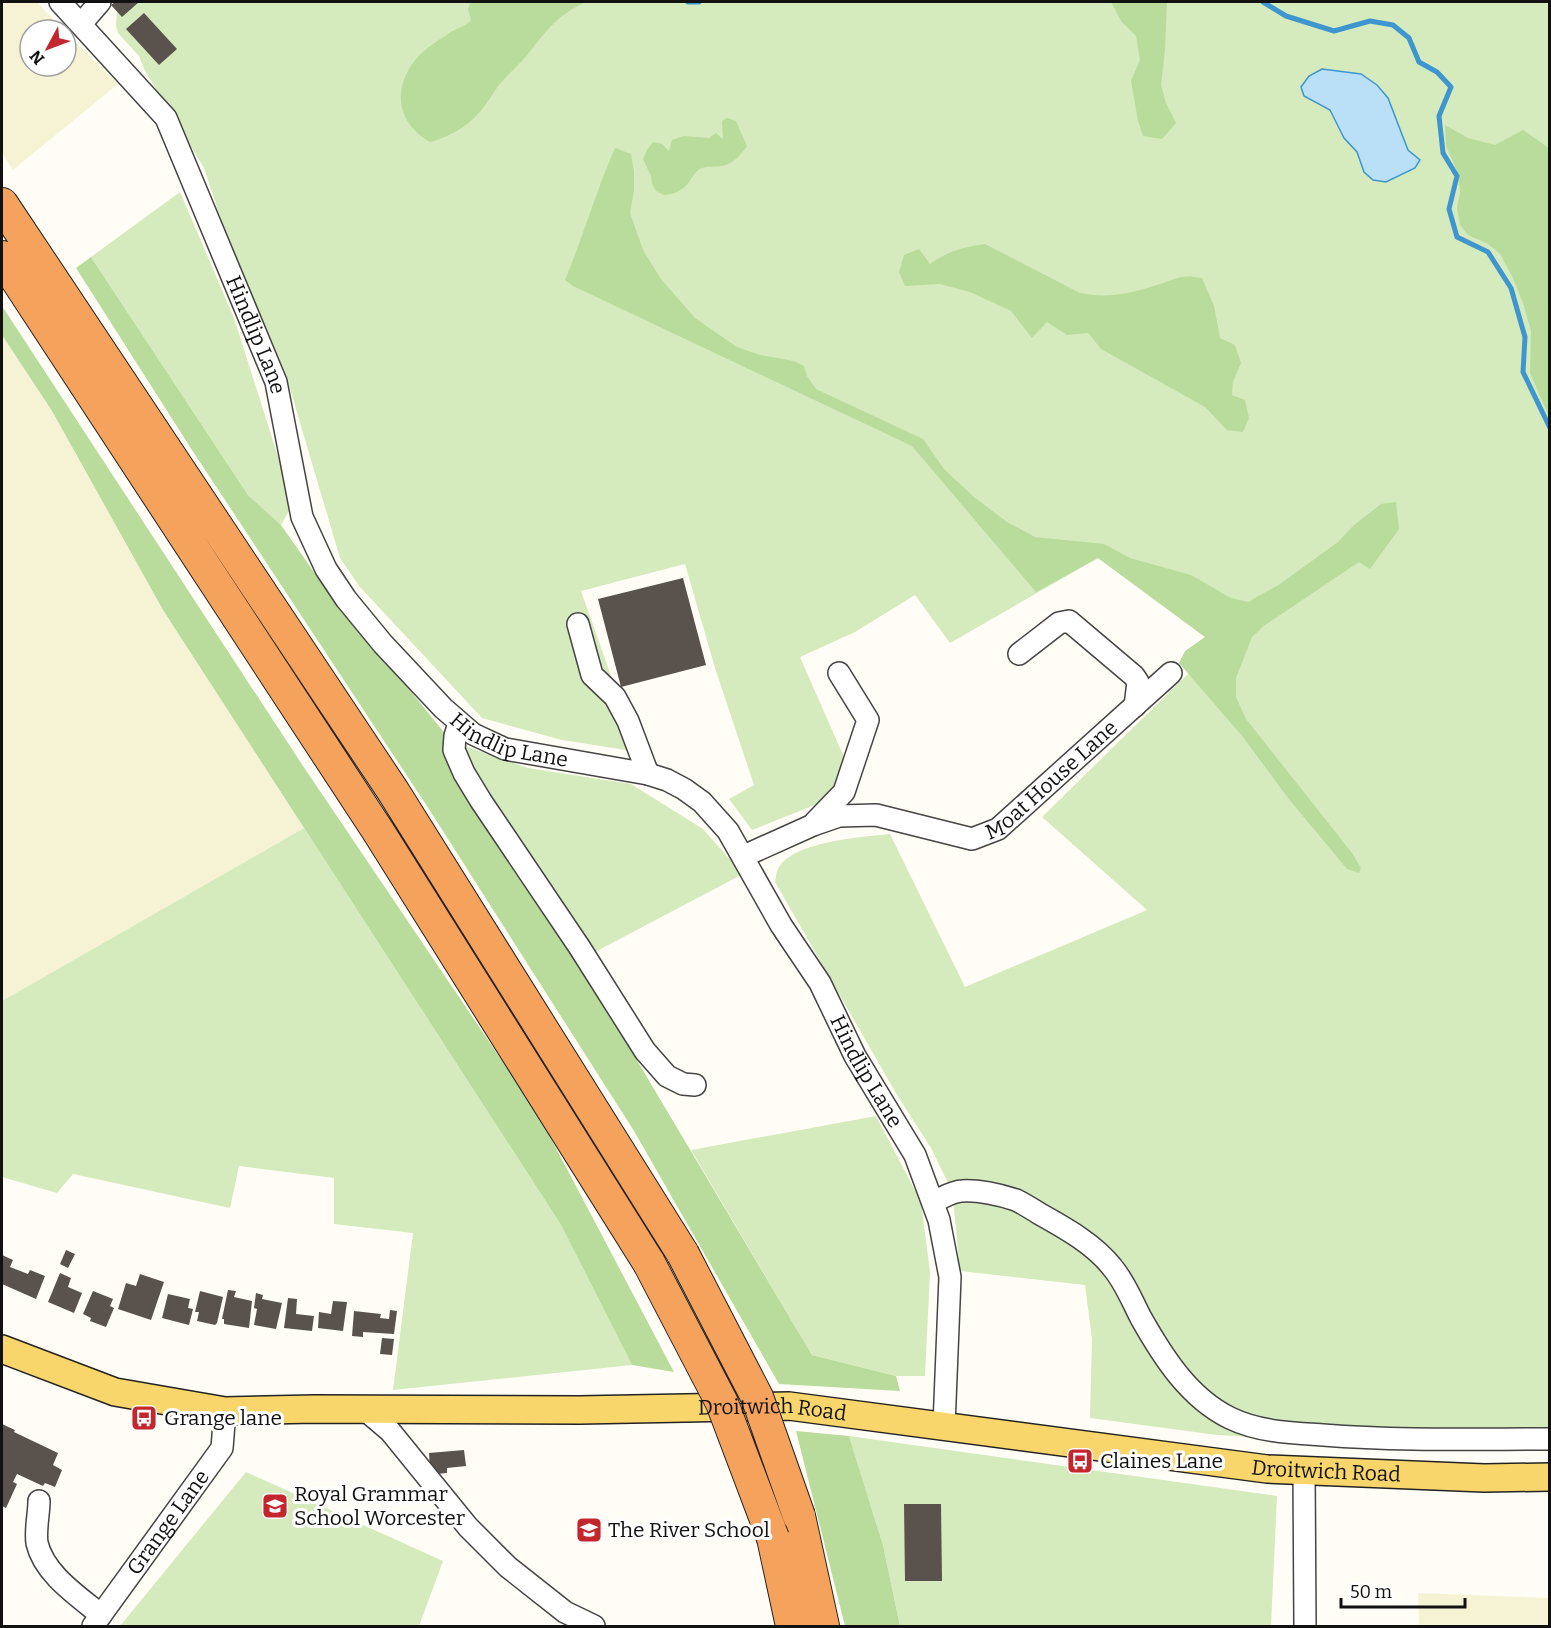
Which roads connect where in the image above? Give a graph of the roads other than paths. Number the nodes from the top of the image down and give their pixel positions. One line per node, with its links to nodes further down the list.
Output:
1 (60, 2): 3 (street, Hindlip Lane)
2 (100, 2): 3 (street)
3 (81, 24): 11 (street, Hindlip Lane)
4 (2, 204): 28 (highway, bridge)
5 (2, 257): 27 (highway, bridge)
6 (578, 624): 12 (street)
7 (1019, 654): 10 (street)
8 (839, 673): 13 (street)
9 (1171, 673): 10 (street, Moat House Lane)
10 (1135, 706): 13 (street, Moat House Lane)
11 (459, 723): 12 (street, Hindlip Lane); 15 (street)
12 (648, 774): 14 (street, Hindlip Lane)
13 (813, 825): 14 (street, Moat House Lane)
14 (744, 856): 16 (street, Hindlip Lane)
15 (695, 1086)
16 (933, 1202): 20 (street, Hindlip Lane); 21 (street)
17 (2, 1349): 19 (main road, Droitwich Road)
18 (364, 1409): 19 (main road, Droitwich Road); 20 (main road, Droitwich Road); 26 (street)
19 (225, 1411): 25 (street, Grange Lane)
20 (944, 1426): 22 (main road, Droitwich Road)
21 (1550, 1439)
22 (1304, 1470): 23 (main road, Droitwich Road); 29 (street)
23 (1550, 1477)
24 (39, 1501): 25 (street)
25 (97, 1621)
26 (594, 1626)
27 (792, 1626)
28 (823, 1626)
29 (1305, 1626)

